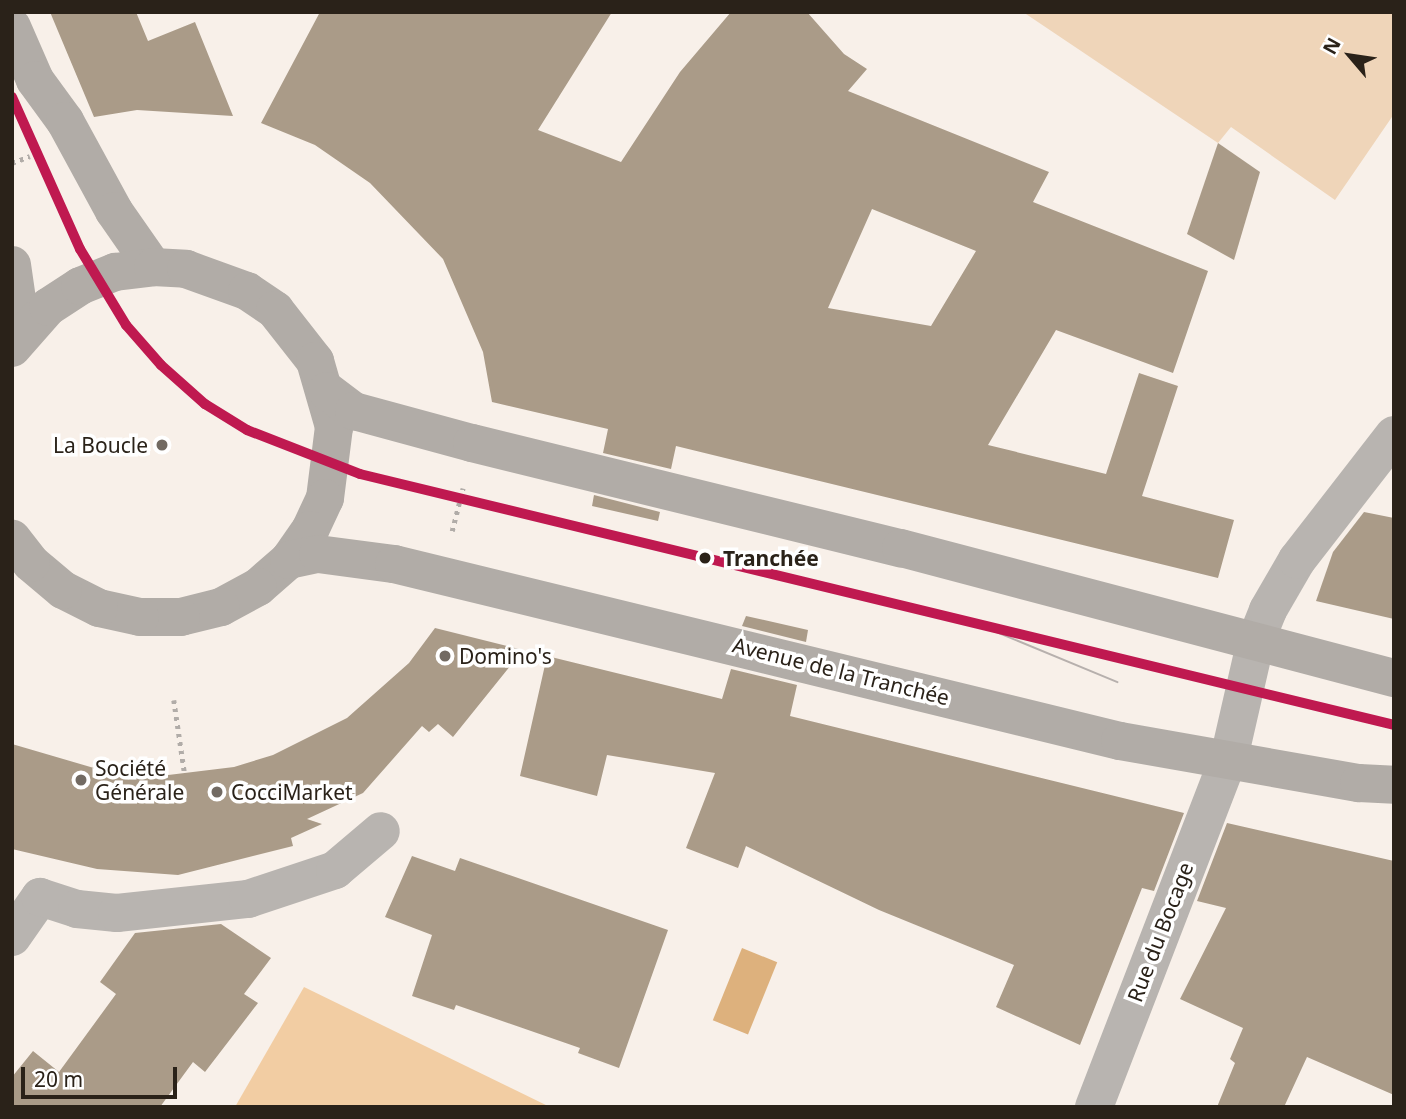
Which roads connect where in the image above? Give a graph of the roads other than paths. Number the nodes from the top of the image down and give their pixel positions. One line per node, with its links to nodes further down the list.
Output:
1 (12, 27): 3 (main road)
2 (12, 265): 4 (main road)
3 (153, 267): 4 (main road); 5 (main road)
4 (17, 341)
5 (327, 391): 8 (main road); 9 (main road)
6 (1394, 435): 9 (street, Rue du Bocage)
7 (18, 556): 8 (main road)
8 (289, 560): 11 (main road, Avenue de la Tranchée)
9 (1256, 640): 10 (main road); 11 (street, Rue du Bocage)
10 (1394, 678)
11 (1229, 758): 12 (main road, Avenue de la Tranchée); 15 (street, Rue du Bocage)
12 (1394, 785)
13 (381, 831): 14 (street)
14 (12, 937)
15 (1094, 1107)

